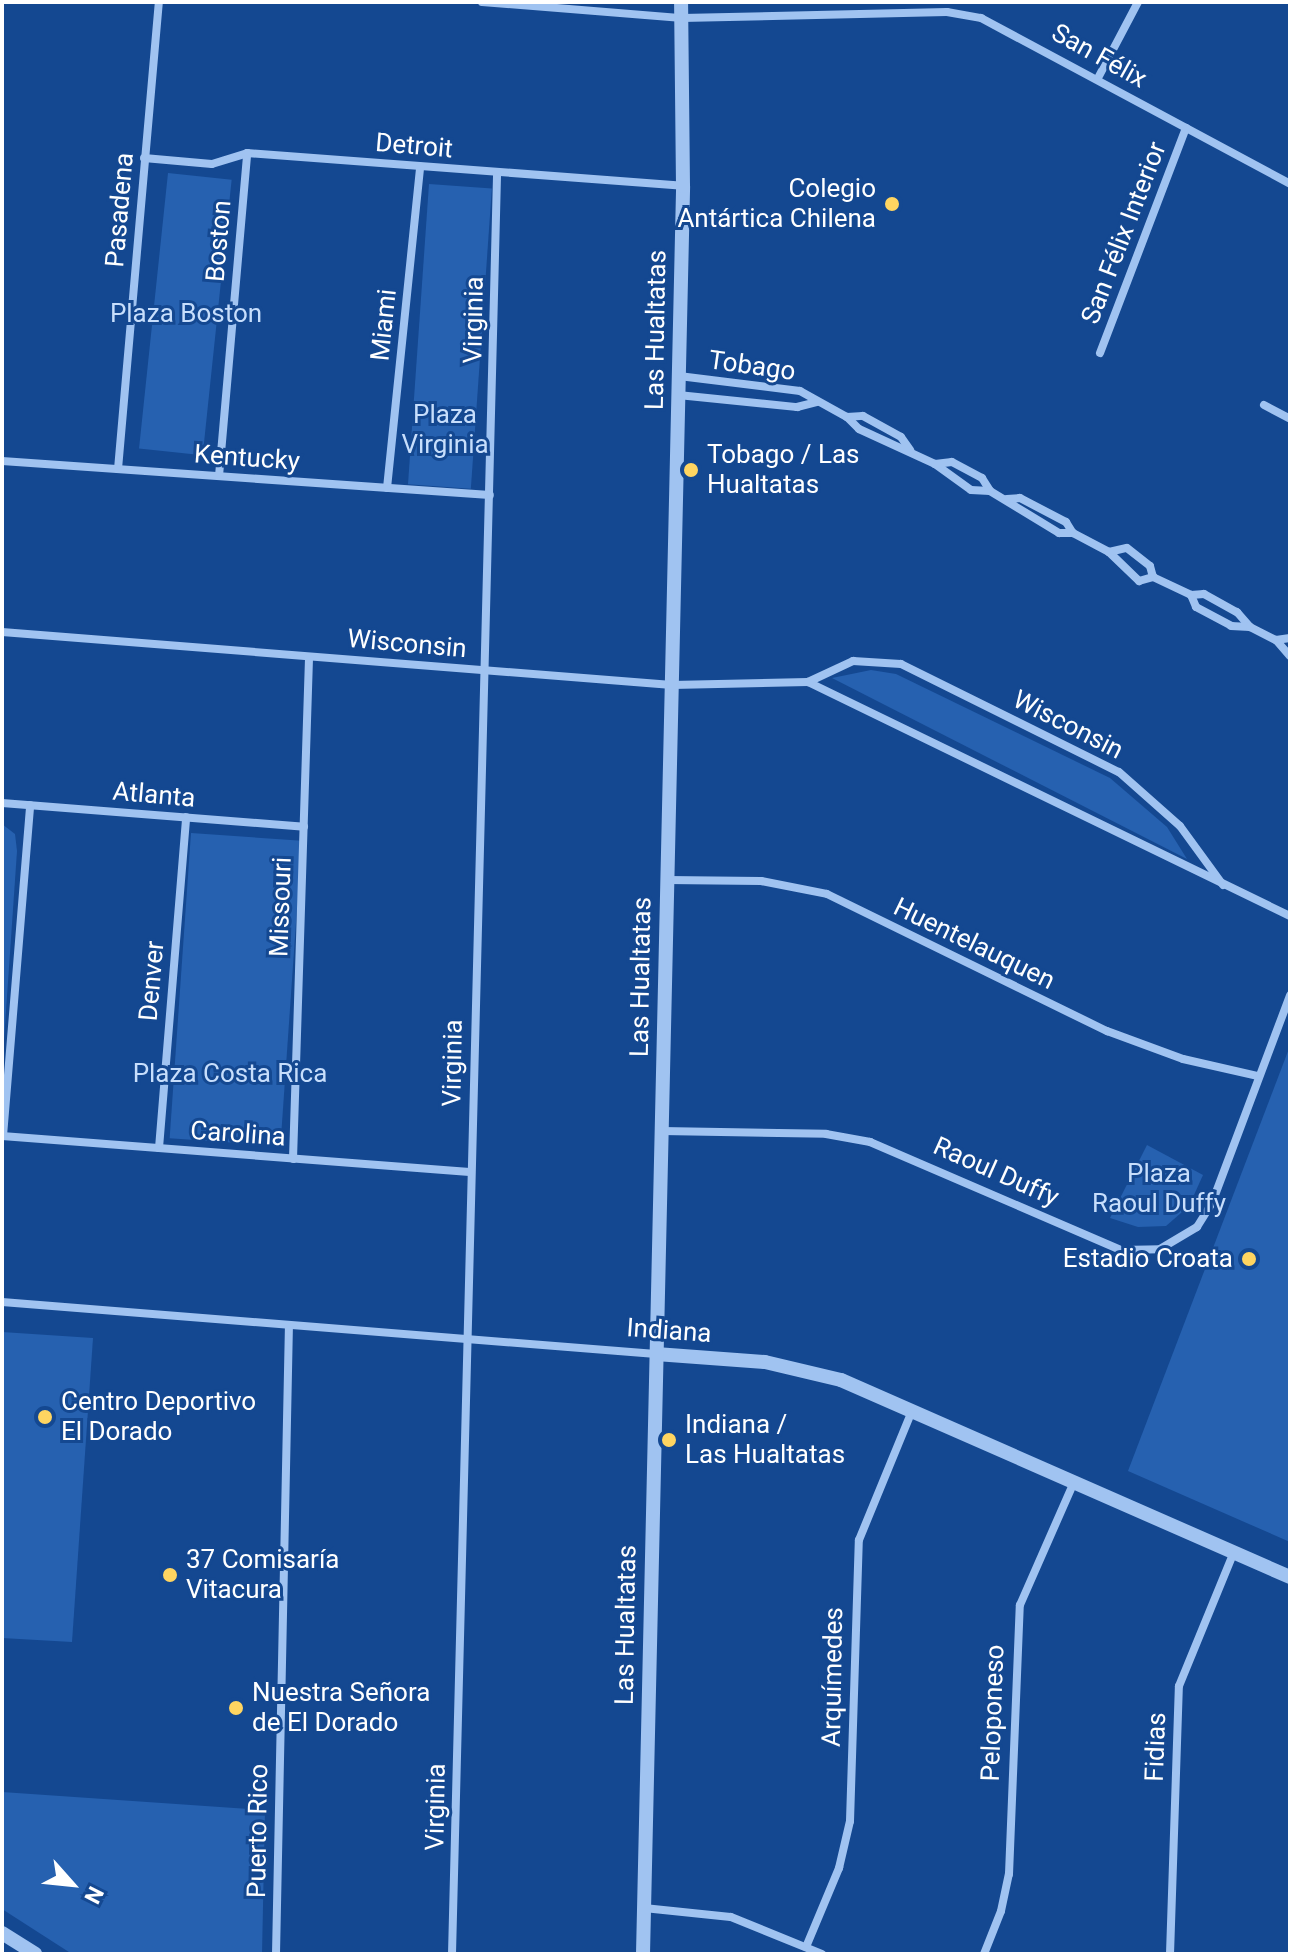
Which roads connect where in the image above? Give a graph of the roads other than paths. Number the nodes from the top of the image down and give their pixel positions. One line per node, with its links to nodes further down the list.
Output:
1 (159, 2): 9 (street, Pasadena)
2 (482, 2): 5 (street, San Félix)
3 (681, 2): 5 (street, Las Hualtatas)
4 (1138, 2): 6 (street)
5 (682, 18): 6 (street, San Félix); 13 (street, Las Hualtatas)
6 (1098, 78): 7 (street, San Félix)
7 (1186, 128): 12 (street, San Félix); 14 (street, San Félix Interior)
8 (247, 153): 9 (street, Detroit); 10 (street, Detroit); 23 (street, Boston)
9 (144, 158): 22 (street, Pasadena)
10 (420, 167): 11 (street, Detroit); 24 (street, Miami)
11 (497, 174): 13 (street, Detroit); 26 (street, Virginia)
12 (1290, 184)
13 (683, 186): 15 (street, Las Hualtatas)
14 (1100, 353)
15 (679, 376): 16 (street, Las Hualtatas); 17 (street, Tobago)
16 (678, 395): 17 (street, Tobago); 38 (street, Las Hualtatas)
17 (817, 402): 21 (street, Tobago)
18 (1264, 405): 19 (street)
19 (1290, 419)
20 (2, 461): 22 (street, Kentucky)
21 (935, 464): 25 (street, Tobago); 25 (street, Tobago)
22 (118, 469): 23 (street, Kentucky)
23 (219, 476): 24 (street, Kentucky)
24 (387, 488): 26 (street, Kentucky)
25 (990, 491): 27 (street, Tobago)
26 (490, 495): 36 (street, Virginia)
27 (1109, 552): 28 (street, Tobago); 28 (street, Tobago)
28 (1153, 577): 29 (street, Tobago)
29 (1191, 595): 30 (street, Tobago); 30 (street, Tobago)
30 (1250, 627): 33 (street, Tobago)
31 (2, 632): 35 (street, Wisconsin)
32 (1290, 638): 33 (street)
33 (1276, 640): 34 (street, Tobago)
34 (1290, 656)
35 (309, 657): 36 (street, Wisconsin); 42 (street, Missouri)
36 (482, 670): 38 (street, Wisconsin); 52 (street, Virginia)
37 (808, 682): 38 (street, Wisconsin); 44 (street, Wisconsin); 44 (street, Wisconsin)
38 (672, 685): 43 (street, Las Hualtatas)
39 (2, 803): 40 (street, Atlanta)
40 (30, 805): 41 (street, Atlanta); 49 (street)
41 (186, 817): 42 (street, Atlanta); 50 (street, Denver)
42 (304, 827): 51 (street, Missouri)
43 (667, 880): 47 (street, Huentelauquen); 48 (street, Las Hualtatas)
44 (1226, 889): 45 (street, Wisconsin)
45 (1290, 916)
46 (1290, 995): 47 (street, Raoul Duffy)
47 (1257, 1076): 48 (street, Raoul Duffy)
48 (662, 1131): 56 (street, Las Hualtatas)
49 (3, 1136): 50 (street, Carolina)
50 (159, 1148): 51 (street, Carolina)
51 (293, 1159): 52 (street, Carolina)
52 (470, 1172): 55 (street, Virginia)
53 (2, 1302): 54 (street, Indiana)
54 (289, 1325): 55 (street, Indiana); 65 (street, Puerto Rico)
55 (466, 1339): 56 (street, Indiana); 66 (street, Virginia)
56 (656, 1354): 57 (street, Indiana); 61 (street, Las Hualtatas)
57 (912, 1411): 58 (street, Indiana); 63 (street, Arquímedes)
58 (1074, 1482): 59 (street, Indiana); 69 (street, Peloponeso)
59 (1234, 1552): 60 (street, Indiana); 70 (street, Fidias)
60 (1290, 1577)
61 (644, 1908): 63 (street); 67 (street, Las Hualtatas)
62 (2, 1933): 64 (street)
63 (806, 1947): 68 (street)
64 (35, 1954)
65 (276, 1954)
66 (452, 1954)
67 (643, 1954)
68 (822, 1954)
69 (984, 1954)
70 (1170, 1954)

